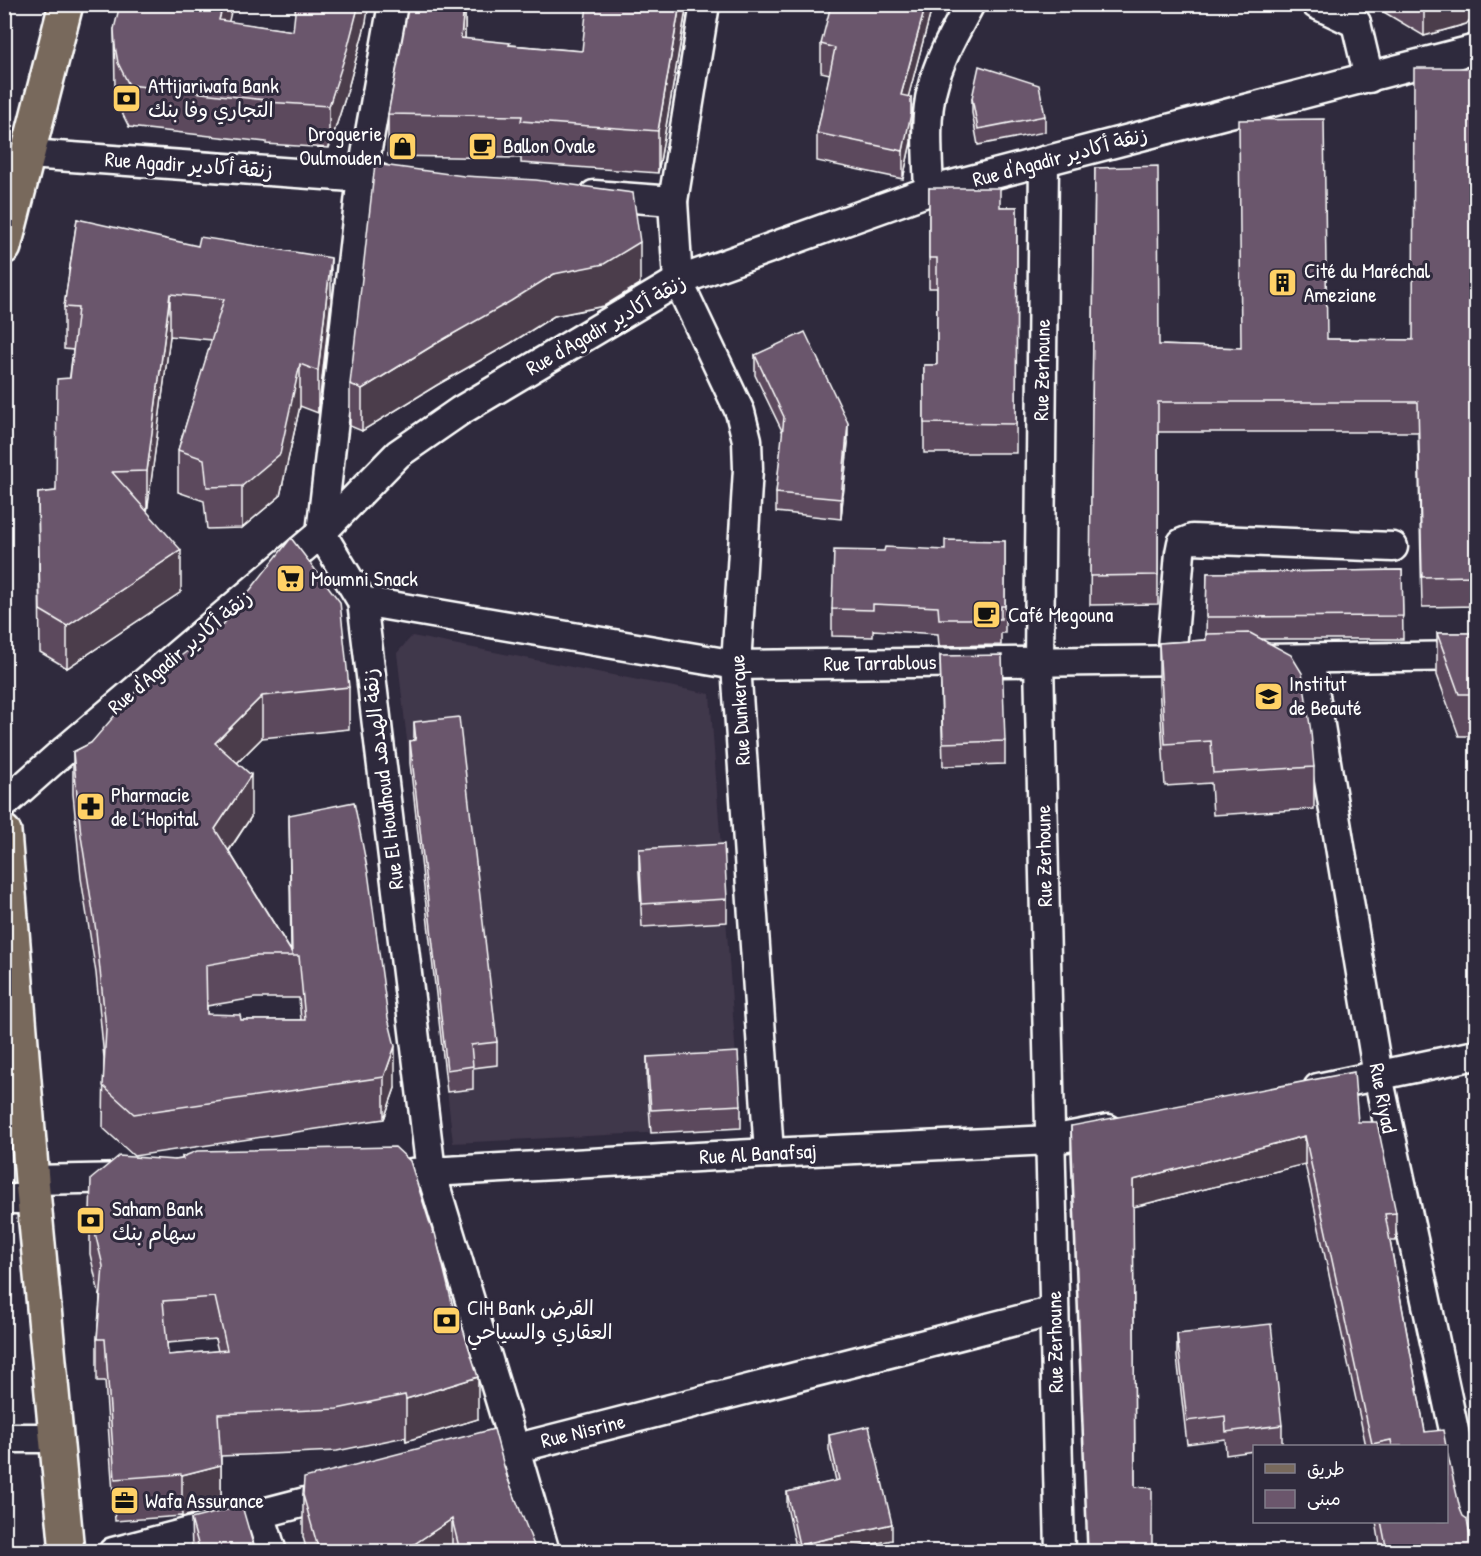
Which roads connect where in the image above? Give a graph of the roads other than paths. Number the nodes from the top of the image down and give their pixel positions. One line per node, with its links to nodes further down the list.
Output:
1 (66, 4): 9 (main road)
2 (393, 4): 11 (street)
3 (705, 4): 15 (street)
4 (970, 4): 13 (street)
5 (1316, 4): 6 (street)
6 (1361, 14): 8 (street)
7 (1476, 49): 8 (street, Rue d'Agadir زنقة أكادير)
8 (1368, 78): 10 (street, Rue d'Agadir زنقة أكادير)
9 (29, 154): 11 (street, Rue Agadir زنقة أكادير); 16 (main road)
10 (1044, 161): 13 (street, Rue d'Agadir زنقة أكادير); 24 (street, Rue Zerhoune)
11 (362, 177): 12 (street, Rue Agadir زنقة أكادير); 18 (street)
12 (408, 181)
13 (929, 191): 17 (street, Rue d'Agadir زنقة أكادير)
14 (569, 193): 15 (street)
15 (673, 201): 17 (street)
16 (4, 247)
17 (678, 281): 18 (street, Rue d'Agadir زنقة أكادير); 25 (street, Rue Dunkerque)
18 (321, 532): 20 (street, Rue El Houdhoud زنقة الهدهد); 26 (street, Rue d'Agadir زنقة أكادير)
19 (1393, 547): 23 (street)
20 (362, 601): 25 (street, Rue Tarrablous); 34 (street, Rue El Houdhoud زنقة الهدهد)
21 (1476, 656): 22 (street, Rue Tarrablous)
22 (1309, 659): 23 (street, Rue Tarrablous); 29 (street, Rue Riyad)
23 (1171, 660): 24 (street, Rue Tarrablous)
24 (1039, 662): 25 (street, Rue Tarrablous); 32 (street, Rue Zerhoune)
25 (736, 665): 33 (street, Rue Dunkerque)
26 (4, 804)
27 (4, 832): 37 (main road)
28 (1476, 1055): 29 (street)
29 (1377, 1076): 30 (street); 45 (street, Rue Riyad)
30 (1296, 1092)
31 (1133, 1124): 32 (street, Rue Al Banafsaj)
32 (1051, 1140): 33 (street, Rue Al Banafsaj); 38 (street, Rue Zerhoune)
33 (770, 1153): 34 (street, Rue Al Banafsaj)
34 (431, 1172): 35 (street, Rue Al Banafsaj); 41 (street, Rue El Houdhoud زنقة الهدهد)
35 (384, 1173)
36 (149, 1178): 37 (street)
37 (23, 1193): 40 (main road)
38 (1054, 1311): 41 (street, Rue Nisrine); 50 (street, Rue Zerhoune)
39 (4, 1438): 40 (street)
40 (56, 1438): 46 (main road)
41 (515, 1449): 42 (street, Rue Nisrine); 49 (street, Rue El Houdhoud زنقة الهدهد)
42 (469, 1460)
43 (364, 1487): 44 (street)
44 (260, 1514): 47 (street); 48 (street)
45 (1476, 1533)
46 (67, 1551)
47 (113, 1551)
48 (272, 1551)
49 (545, 1551)
50 (1060, 1551)

